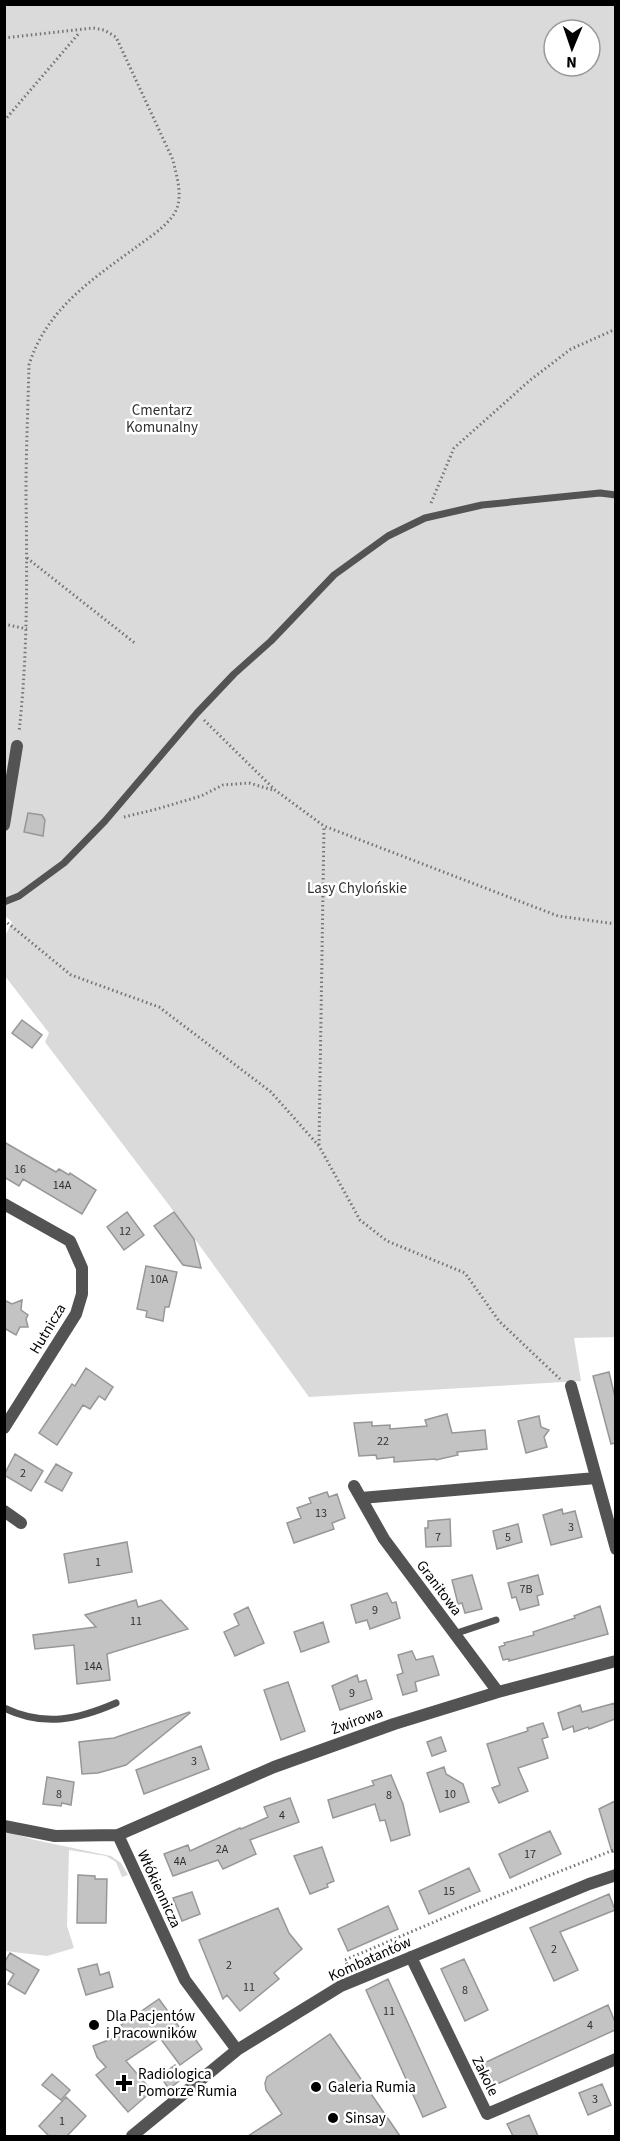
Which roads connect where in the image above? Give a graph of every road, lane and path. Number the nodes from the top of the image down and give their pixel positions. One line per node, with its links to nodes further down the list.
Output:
1 (81, 30): 2 (path); 3 (path); 7 (path)
2 (4, 38)
3 (4, 121)
4 (615, 329): 6 (path)
5 (615, 495): 6 (lane)
6 (425, 518): 11 (lane)
7 (27, 558): 9 (path); 10 (path)
8 (4, 624): 9 (path)
9 (27, 629): 12 (path)
10 (136, 644)
11 (196, 713): 13 (path); 14 (lane)
12 (17, 746): 15 (street)
13 (275, 790): 14 (path); 16 (path)
14 (105, 821): 17 (lane)
15 (4, 825)
16 (324, 826): 19 (path); 20 (path)
17 (4, 902)
18 (4, 920): 20 (path)
19 (615, 924)
20 (319, 1146): 22 (path)
21 (4, 1204): 23 (street, Hutnicza)
22 (571, 1386): 24 (street)
23 (4, 1428)
24 (596, 1478): 26 (street); 29 (street)
25 (354, 1486): 26 (street, Granitowa)
26 (361, 1498): 31 (street, Granitowa)
27 (4, 1511): 28 (street)
28 (21, 1523)
29 (615, 1549)
30 (496, 1620): 31 (lane)
31 (454, 1634): 33 (street, Granitowa)
32 (615, 1661): 33 (street, Żwirowa)
33 (498, 1692): 37 (street, Żwirowa)
34 (116, 1703): 35 (lane)
35 (4, 1708)
36 (4, 1826): 37 (street)
37 (118, 1835): 42 (street, Włókiennicza)
38 (615, 1849): 41 (path)
39 (615, 1875): 40 (street, Kombatantów)
40 (411, 1957): 41 (street, Kombatantów); 43 (street, Zakole)
41 (353, 1979): 42 (street, Kombatantów)
42 (237, 2050): 44 (street, Kombatantów)
43 (615, 2059)
44 (132, 2136)

